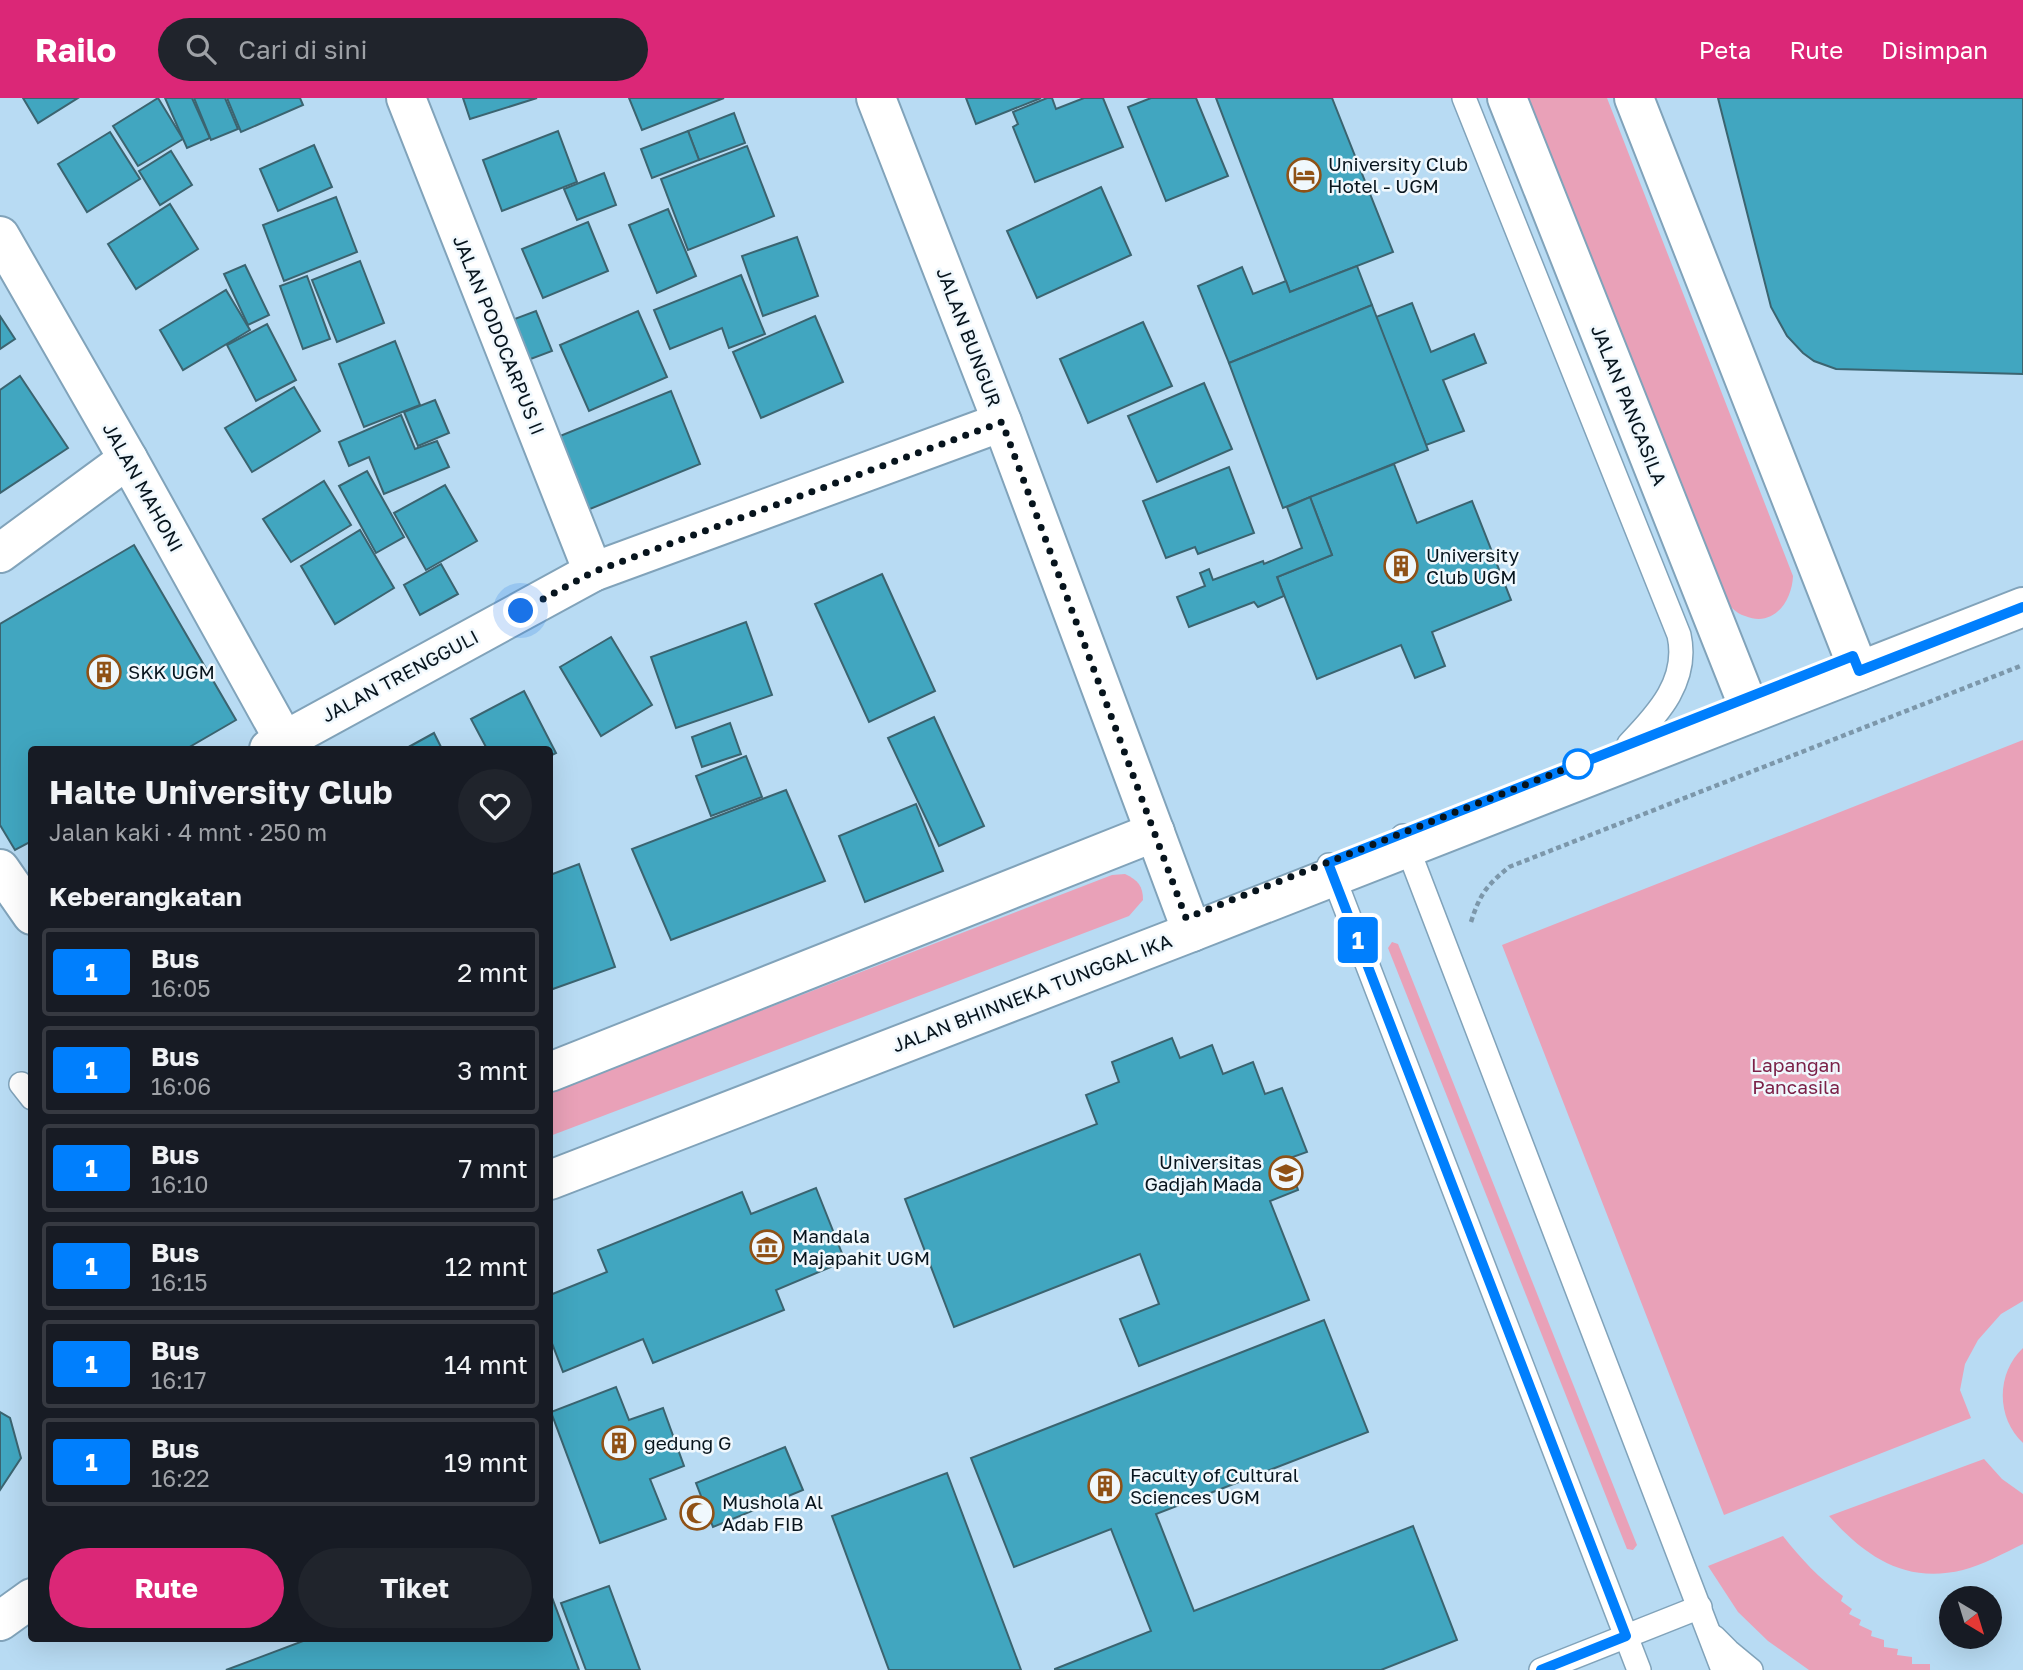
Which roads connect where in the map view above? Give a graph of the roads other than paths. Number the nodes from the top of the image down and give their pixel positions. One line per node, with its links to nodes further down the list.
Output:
1 (406, 98): 12 (street, JALAN PODOCARPUS II)
2 (876, 98): 9 (street, JALAN BUNGUR)
3 (1464, 98): 8 (lane)
4 (1507, 98): 7 (street, JALAN PANCASILA)
5 (1634, 98): 14 (street)
6 (0, 236): 10 (street, JALAN MAHONI)
7 (1583, 289): 8 (lane); 15 (street, JALAN PANCASILA)
8 (1546, 304): 17 (lane)
9 (1002, 422): 12 (street, JALAN TRENGGULI); 18 (street, JALAN BUNGUR)
10 (128, 459): 11 (street); 16 (street, JALAN MAHONI)
11 (0, 553)
12 (593, 572): 16 (street, JALAN TRENGGULI)
13 (2023, 607): 14 (street, JALAN BHINNEKA TUNGGAL IKA)
14 (1856, 664): 15 (street, JALAN BHINNEKA TUNGGAL IKA)
15 (1748, 705): 17 (street, JALAN BHINNEKA TUNGGAL IKA); 19 (street, JALAN BHINNEKA TUNGGAL IKA)
16 (276, 744)
17 (1629, 744): 19 (street, JALAN BHINNEKA TUNGGAL IKA)
18 (1155, 832): 23 (street, JALAN BUNGUR); 24 (street)
19 (1404, 840): 21 (street, JALAN BHINNEKA TUNGGAL IKA); 27 (lane)
20 (0, 869): 22 (street)
21 (1331, 869): 23 (street, JALAN BHINNEKA TUNGGAL IKA); 30 (lane)
22 (28, 905)
23 (1189, 925): 25 (street, JALAN BHINNEKA TUNGGAL IKA)
24 (553, 1071)
25 (553, 1179)
26 (28, 1601): 28 (street)
27 (1700, 1607): 29 (lane); 30 (lane)
28 (0, 1621)
29 (1708, 1630): 33 (lane); 34 (lane)
30 (1626, 1636): 31 (lane); 32 (lane)
31 (1541, 1670)
32 (1639, 1670)
33 (1723, 1670)
34 (1751, 1670)

